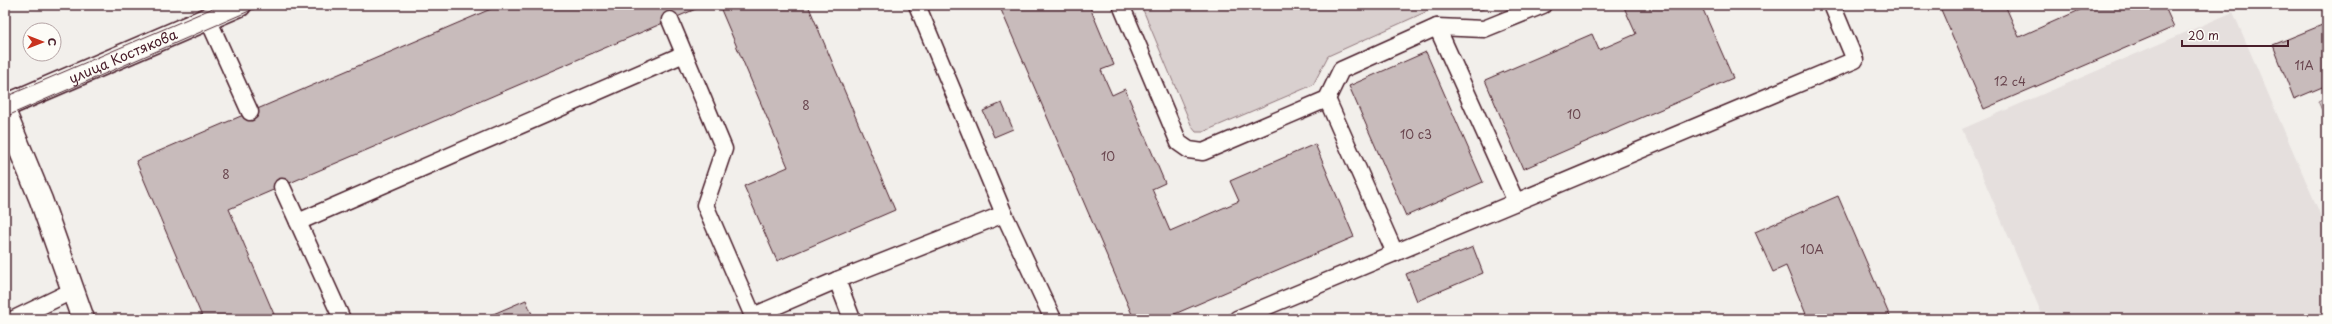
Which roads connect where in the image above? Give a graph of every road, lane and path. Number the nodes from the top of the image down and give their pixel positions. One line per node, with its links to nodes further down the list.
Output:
1 (240, 5): 6 (street, улица Костякова)
2 (917, 5): 16 (lane)
3 (1121, 5): 10 (lane)
4 (1543, 5): 8 (lane)
5 (1832, 5): 15 (lane)
6 (208, 19): 11 (street, улица Костякова); 12 (lane)
7 (670, 20): 9 (lane)
8 (1438, 27): 10 (lane); 15 (lane)
9 (684, 54): 17 (lane); 21 (lane)
10 (1327, 99): 18 (lane)
11 (5, 106)
12 (250, 112)
13 (5, 113): 20 (street)
14 (282, 187): 17 (lane)
15 (1516, 202): 18 (lane)
16 (1004, 214): 19 (lane); 26 (lane)
17 (298, 222): 24 (lane)
18 (1395, 253): 27 (lane)
19 (837, 280): 21 (lane); 25 (lane)
20 (72, 291): 22 (lane); 23 (street)
21 (754, 317)
22 (14, 319)
23 (82, 319)
24 (342, 319)
25 (852, 319)
26 (1053, 319)
27 (1237, 319)

